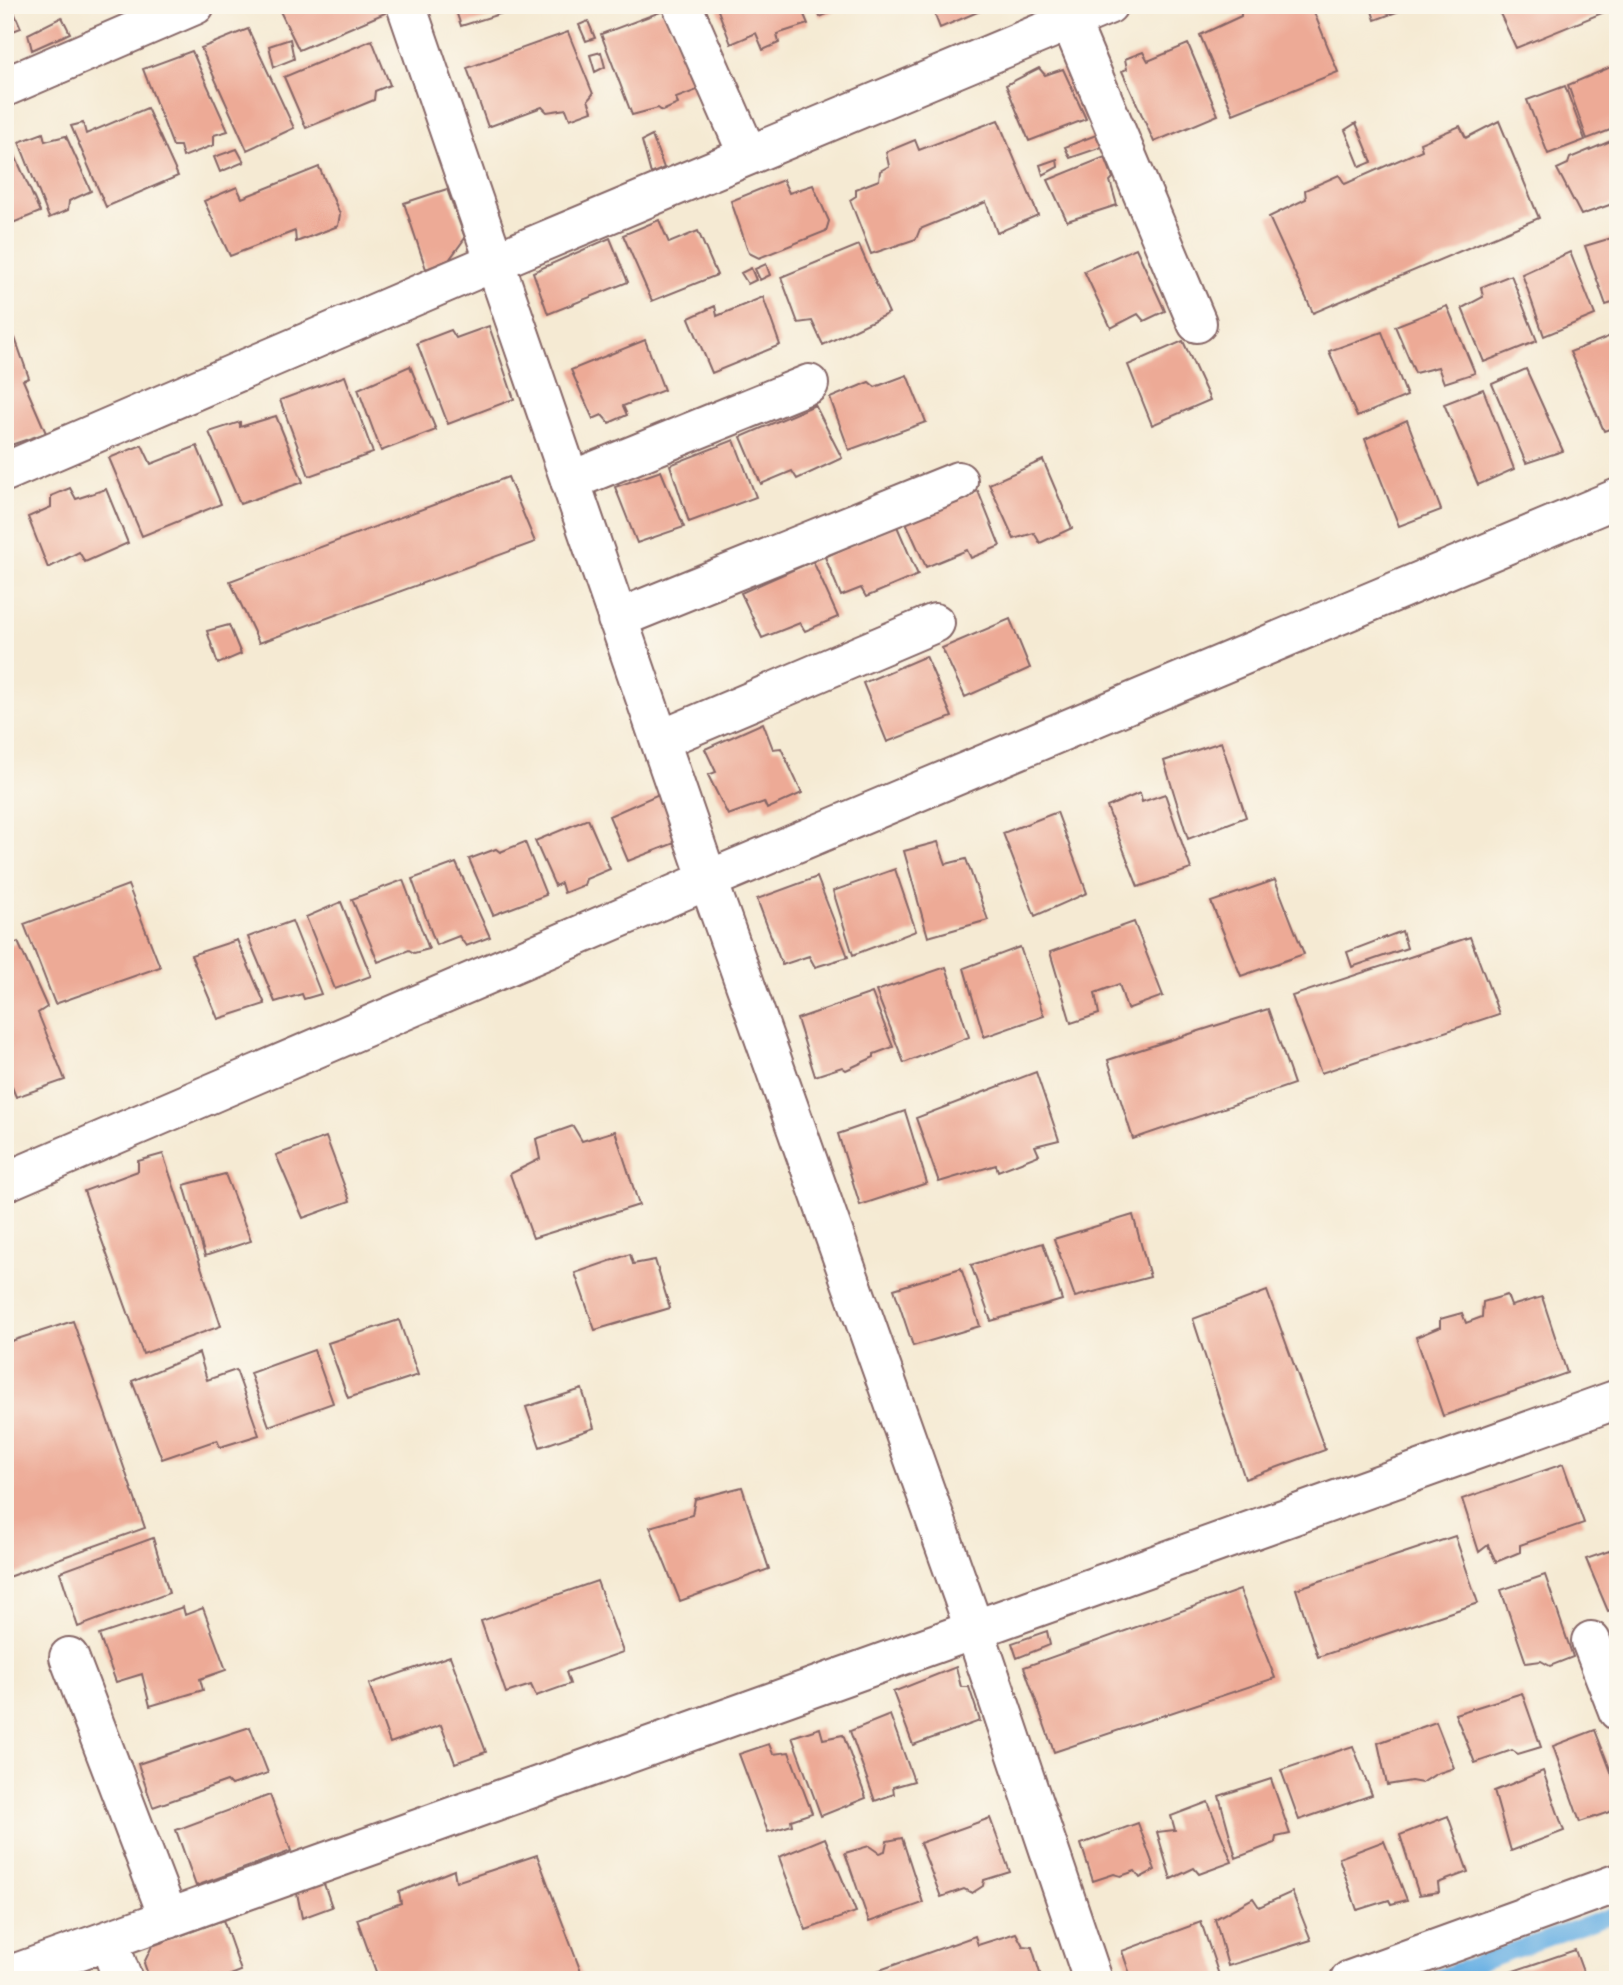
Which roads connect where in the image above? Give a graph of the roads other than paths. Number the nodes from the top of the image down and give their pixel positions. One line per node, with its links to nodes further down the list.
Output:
1 (195, 5): 6 (street)
2 (406, 5): 8 (street)
3 (682, 5): 7 (street)
4 (1108, 5): 5 (street)
5 (1070, 21): 7 (street); 9 (street)
6 (5, 86)
7 (748, 155): 8 (street)
8 (494, 262): 11 (street); 12 (street)
9 (1196, 323)
10 (808, 384): 12 (street)
11 (5, 472)
12 (570, 481): 15 (street)
13 (958, 481): 15 (street)
14 (1618, 498): 18 (street)
15 (617, 619): 17 (street)
16 (935, 623): 17 (street)
17 (660, 740): 18 (street)
18 (708, 880): 19 (street); 21 (street)
19 (5, 1182)
20 (1618, 1399): 21 (street)
21 (975, 1631): 26 (street); 30 (street)
22 (1591, 1641): 24 (street)
23 (69, 1657): 26 (street)
24 (1618, 1711)
25 (1618, 1883): 31 (street)
26 (169, 1919): 27 (street)
27 (108, 1940): 28 (street); 29 (street)
28 (5, 1977)
29 (123, 1980)
30 (1093, 1980)
31 (1350, 1980)

